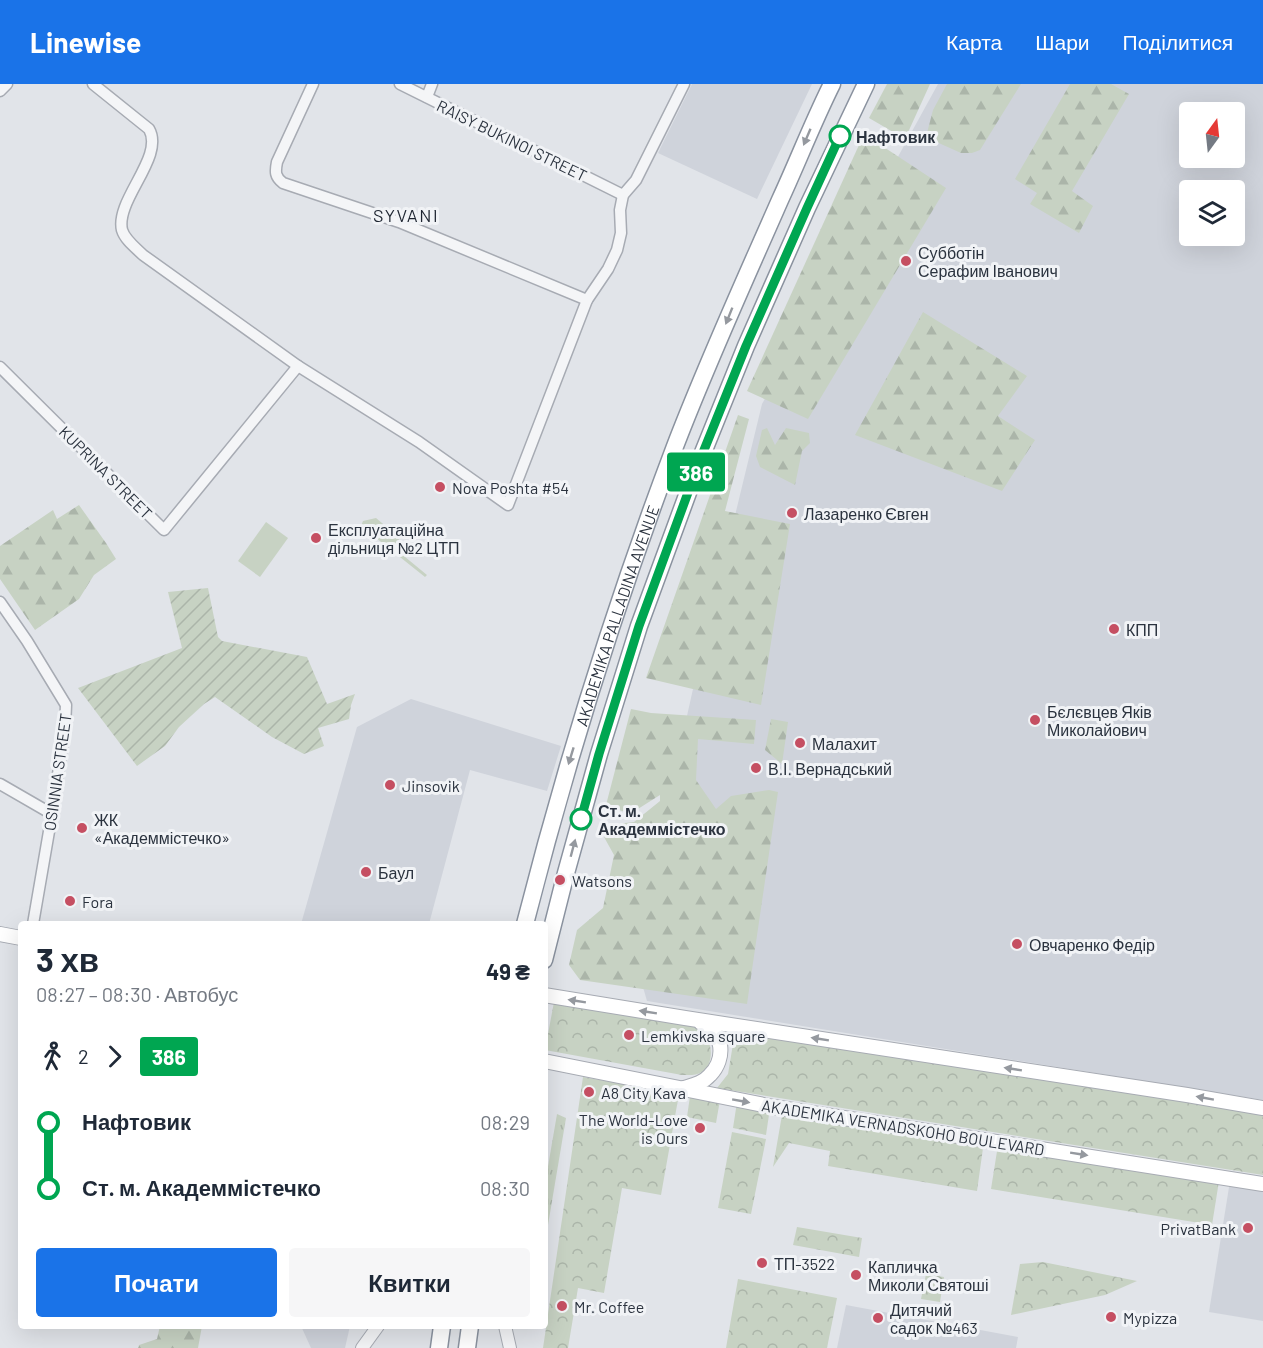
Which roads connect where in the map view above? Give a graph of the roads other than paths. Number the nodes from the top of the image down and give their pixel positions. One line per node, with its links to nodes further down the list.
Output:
1 (7, 84): 9 (street)
2 (93, 84): 13 (street)
3 (314, 84): 12 (street)
4 (400, 84): 10 (street, RAISY BUKINOI STREET)
5 (432, 84): 10 (street)
6 (684, 84): 11 (street)
7 (832, 84): 19 (highway, AKADEMIKA PALLADINA AVENUE, one-way to 19)
8 (866, 84): 22 (highway, AKADEMIKA PALLADINA AVENUE, one-way to 8)
9 (0, 92)
10 (427, 97): 11 (street, RAISY BUKINOI STREET)
11 (623, 195): 12 (street)
12 (587, 300): 13 (street)
13 (298, 366): 14 (street, KUPRINA STREET)
14 (0, 367)
15 (0, 602): 17 (street, OSINNIA STREET)
16 (0, 784): 17 (street)
17 (52, 814): 18 (street, OSINNIA STREET)
18 (34, 921)
19 (526, 921)
20 (0, 934): 21 (main road)
21 (18, 937)
22 (548, 944)
23 (548, 996): 24 (main road, one-way to 23)
24 (685, 1018): 26 (main road); 27 (main road, one-way to 24)
25 (548, 1062): 26 (main road, AKADEMIKA VERNADSKOHO BOULEVARD)
26 (684, 1088): 28 (main road, AKADEMIKA VERNADSKOHO BOULEVARD, one-way to 28)
27 (1263, 1108)
28 (1263, 1184)
29 (376, 1329): 33 (street)
30 (442, 1329): 34 (highway)
31 (469, 1329): 35 (highway)
32 (506, 1329): 36 (street)
33 (362, 1348)
34 (439, 1348)
35 (466, 1348)
36 (510, 1348)

